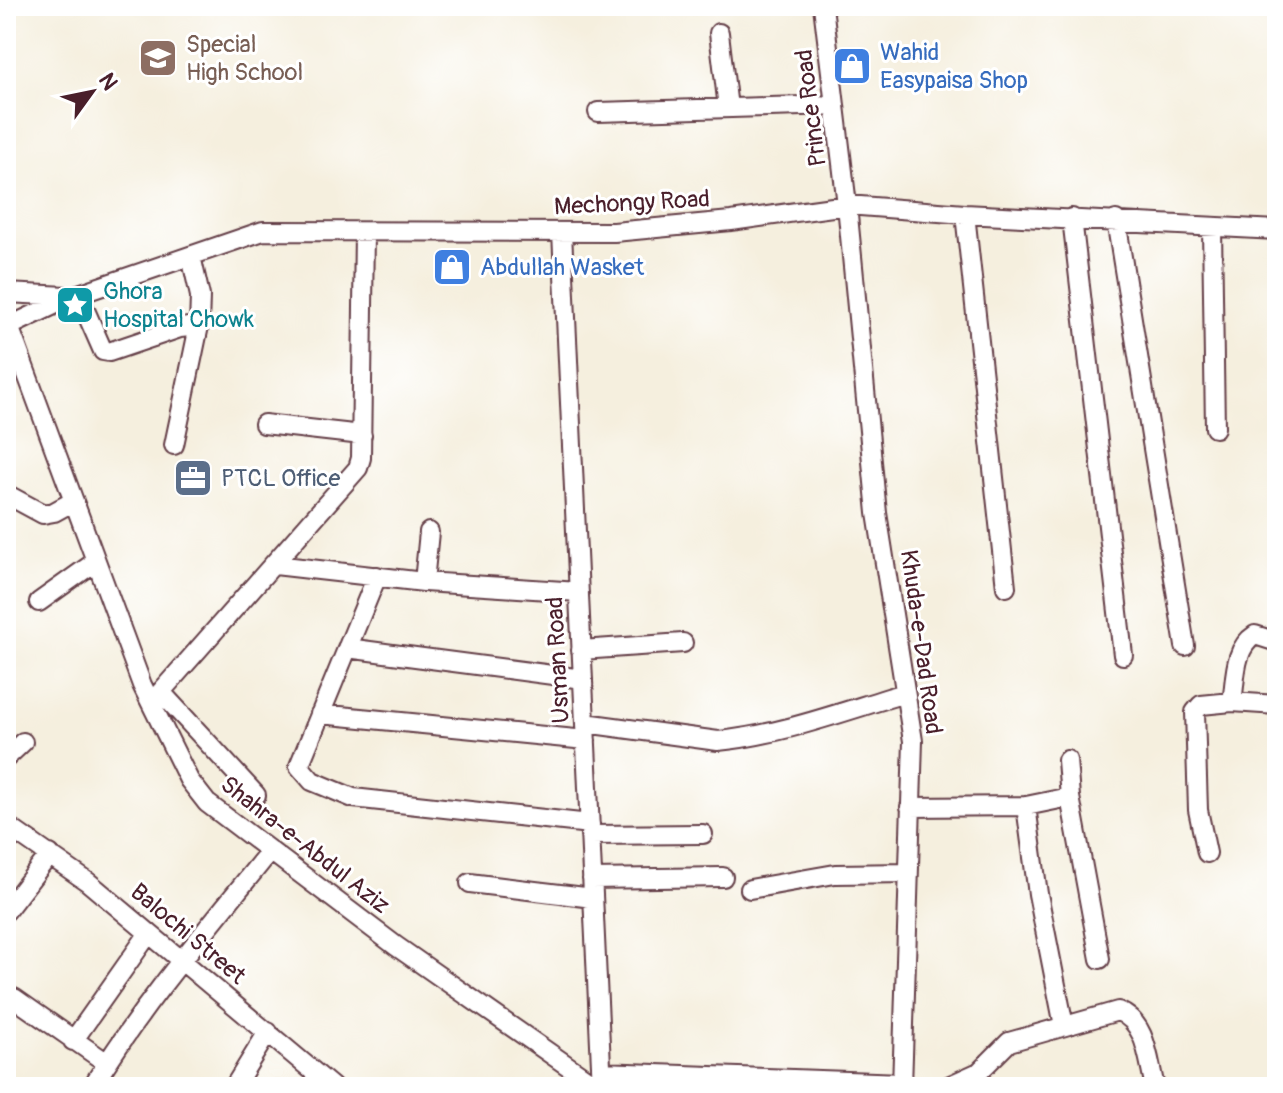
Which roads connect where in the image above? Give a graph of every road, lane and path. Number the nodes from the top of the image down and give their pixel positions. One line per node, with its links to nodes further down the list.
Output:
1 (823, 6): 3 (street, Prince Road)
2 (719, 33): 4 (street)
3 (835, 105): 4 (street); 6 (street, Prince Road)
4 (728, 108): 5 (street)
5 (598, 112)
6 (847, 205): 7 (street, Mechongy Road); 13 (street, Mechongy Road); 40 (street, Khuda-e-Dad Road)
7 (965, 214): 8 (street, Mechongy Road); 30 (street)
8 (1072, 218): 9 (street, Mechongy Road); 38 (street)
9 (1116, 220): 10 (street, Mechongy Road); 35 (street)
10 (1212, 228): 11 (street, Mechongy Road); 20 (street)
11 (1277, 230)
12 (364, 232): 13 (street, Mechongy Road); 14 (street, Mechongy Road); 21 (street)
13 (562, 232): 31 (street, Usman Road)
14 (191, 256): 16 (street, Mechongy Road); 17 (street)
15 (6, 293): 16 (street)
16 (76, 295): 17 (street); 18 (street, Mechongy Road)
17 (199, 326): 22 (street)
18 (8, 327): 24 (street, Shahra-e-Abdul Aziz)
19 (264, 424): 21 (street)
20 (1215, 428)
21 (362, 435): 27 (street)
22 (174, 445)
23 (6, 494): 24 (street)
24 (74, 501): 26 (street, Shahra-e-Abdul Aziz)
25 (429, 532): 29 (street)
26 (95, 562): 32 (street); 41 (street, Shahra-e-Abdul Aziz)
27 (275, 565): 28 (street); 41 (street)
28 (377, 576): 29 (street); 36 (street)
29 (424, 582): 31 (street)
30 (1006, 587)
31 (579, 592): 37 (street, Usman Road)
32 (39, 602)
33 (1277, 642): 42 (street)
34 (683, 643): 37 (street)
35 (1185, 646)
36 (347, 648): 39 (street); 44 (street)
37 (581, 650): 39 (street, Usman Road)
38 (1123, 655)
39 (583, 679): 45 (street, Usman Road)
40 (905, 693): 45 (street); 52 (street, Khuda-e-Dad Road)
41 (156, 698): 49 (street); 56 (street, Shahra-e-Abdul Aziz)
42 (1232, 702): 43 (street); 57 (street)
43 (1277, 705)
44 (320, 714): 45 (street); 54 (street)
45 (585, 732): 54 (street, Usman Road)
46 (23, 742): 47 (street)
47 (6, 758)
48 (1067, 760): 50 (street)
49 (256, 795)
50 (1070, 797): 51 (street); 66 (street)
51 (1026, 806): 52 (street); 69 (street)
52 (910, 807): 59 (street, Khuda-e-Dad Road)
53 (6, 825): 58 (street, Balochi Street)
54 (590, 829): 55 (street); 62 (street, Usman Road)
55 (703, 834)
56 (270, 851): 67 (street); 73 (street, Shahra-e-Abdul Aziz)
57 (1207, 853)
58 (50, 854): 64 (street); 65 (street, Balochi Street)
59 (908, 873): 63 (street); 74 (street, Khuda-e-Dad Road)
60 (723, 877): 62 (street)
61 (470, 883): 62 (street)
62 (593, 889): 73 (street, Usman Road)
63 (750, 889)
64 (6, 911)
65 (149, 933): 67 (street, Balochi Street); 71 (street)
66 (1100, 959)
67 (182, 960): 70 (street, Balochi Street); 72 (street)
68 (14, 998): 71 (street)
69 (1064, 1026): 78 (street); 79 (street)
70 (268, 1032): 76 (street); 77 (street, Balochi Street)
71 (73, 1041): 72 (street)
72 (107, 1063): 75 (street)
73 (600, 1082): 74 (street)
74 (902, 1085)
75 (92, 1087)
76 (234, 1087)
77 (332, 1087)
78 (946, 1087)
79 (1155, 1087)

